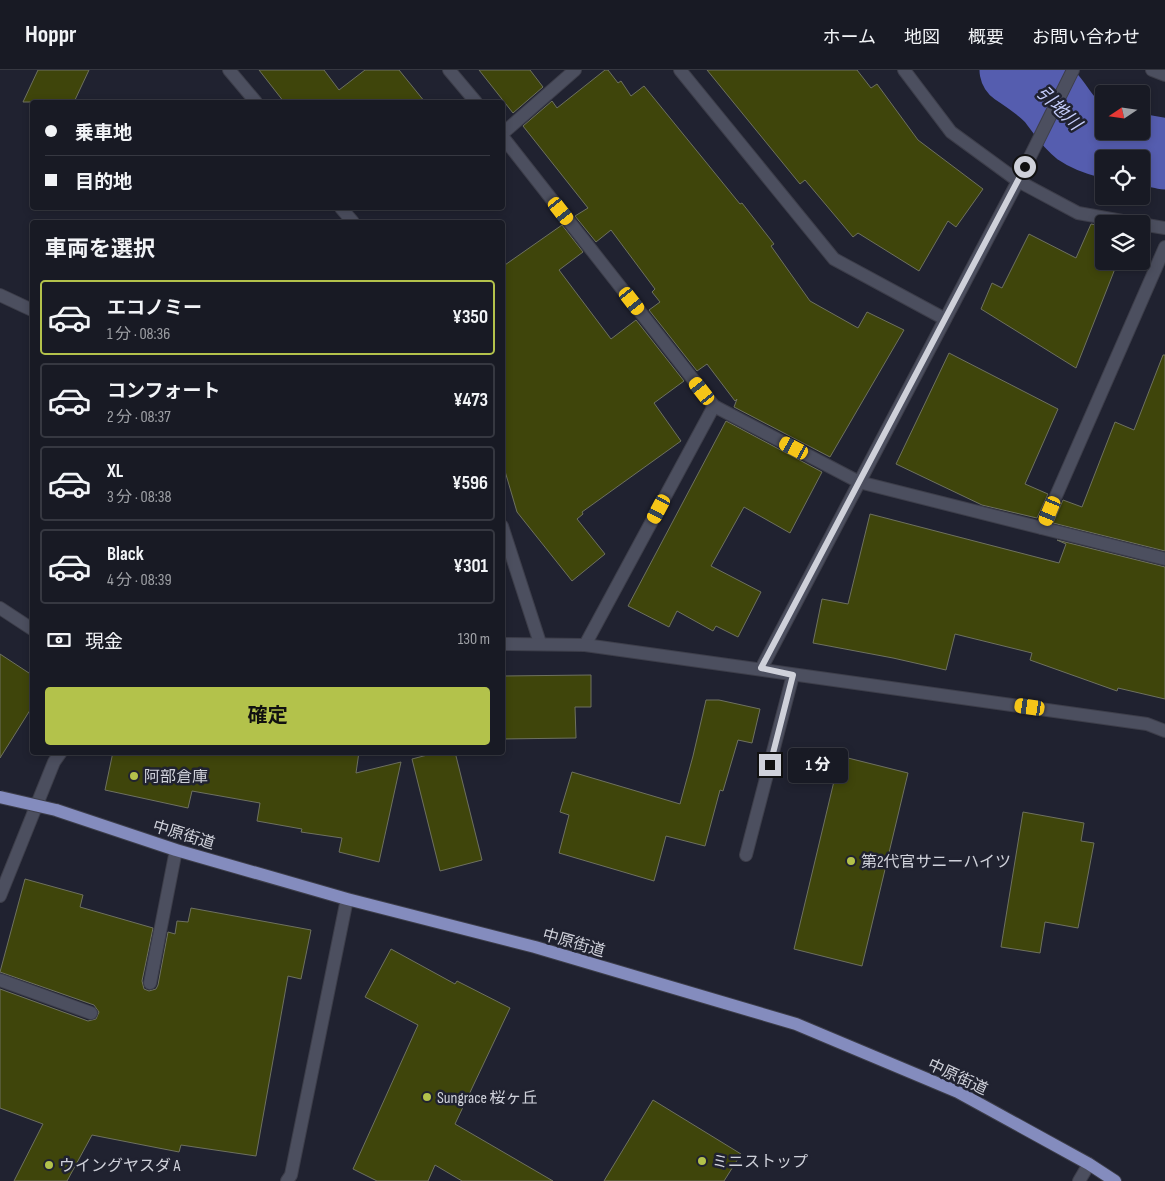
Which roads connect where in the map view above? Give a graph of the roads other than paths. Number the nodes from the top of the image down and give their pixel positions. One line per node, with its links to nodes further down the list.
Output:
1 (229, 70): 9 (street)
2 (449, 70): 10 (street)
3 (575, 70): 11 (street)
4 (680, 70): 22 (street)
5 (904, 70): 13 (street)
6 (1152, 70): 8 (street)
7 (1070, 74): 13 (street)
8 (1165, 75)
9 (254, 100)
10 (474, 100)
11 (505, 132)
12 (505, 139): 23 (street)
13 (1018, 181): 15 (street); 22 (street)
14 (343, 210): 16 (street)
15 (1095, 216)
16 (351, 220)
17 (1150, 226): 18 (street)
18 (1165, 228)
19 (1165, 247): 25 (street)
20 (0, 295): 21 (street)
21 (30, 309)
22 (945, 319): 24 (street)
23 (714, 406): 24 (street); 32 (street)
24 (859, 482): 25 (street); 33 (street)
25 (1042, 528): 27 (street)
26 (505, 535): 30 (street)
27 (1165, 558)
28 (0, 608): 29 (street)
29 (30, 628)
30 (540, 643): 31 (street); 32 (street)
31 (505, 644)
32 (585, 645): 33 (street)
33 (761, 668): 34 (street)
34 (793, 675): 35 (street); 39 (street)
35 (1165, 731)
36 (60, 755): 40 (street)
37 (0, 797): 38 (main road, 中原街道, bridge)
38 (176, 850): 41 (main road, 中原街道); 43 (street)
39 (746, 855)
40 (0, 896)
41 (347, 899): 45 (main road, 中原街道); 46 (street)
42 (0, 980): 44 (street)
43 (150, 983)
44 (91, 1013)
45 (1089, 1164): 47 (street); 48 (main road, 中原街道)
46 (293, 1179)
47 (1079, 1181)
48 (1115, 1181)

